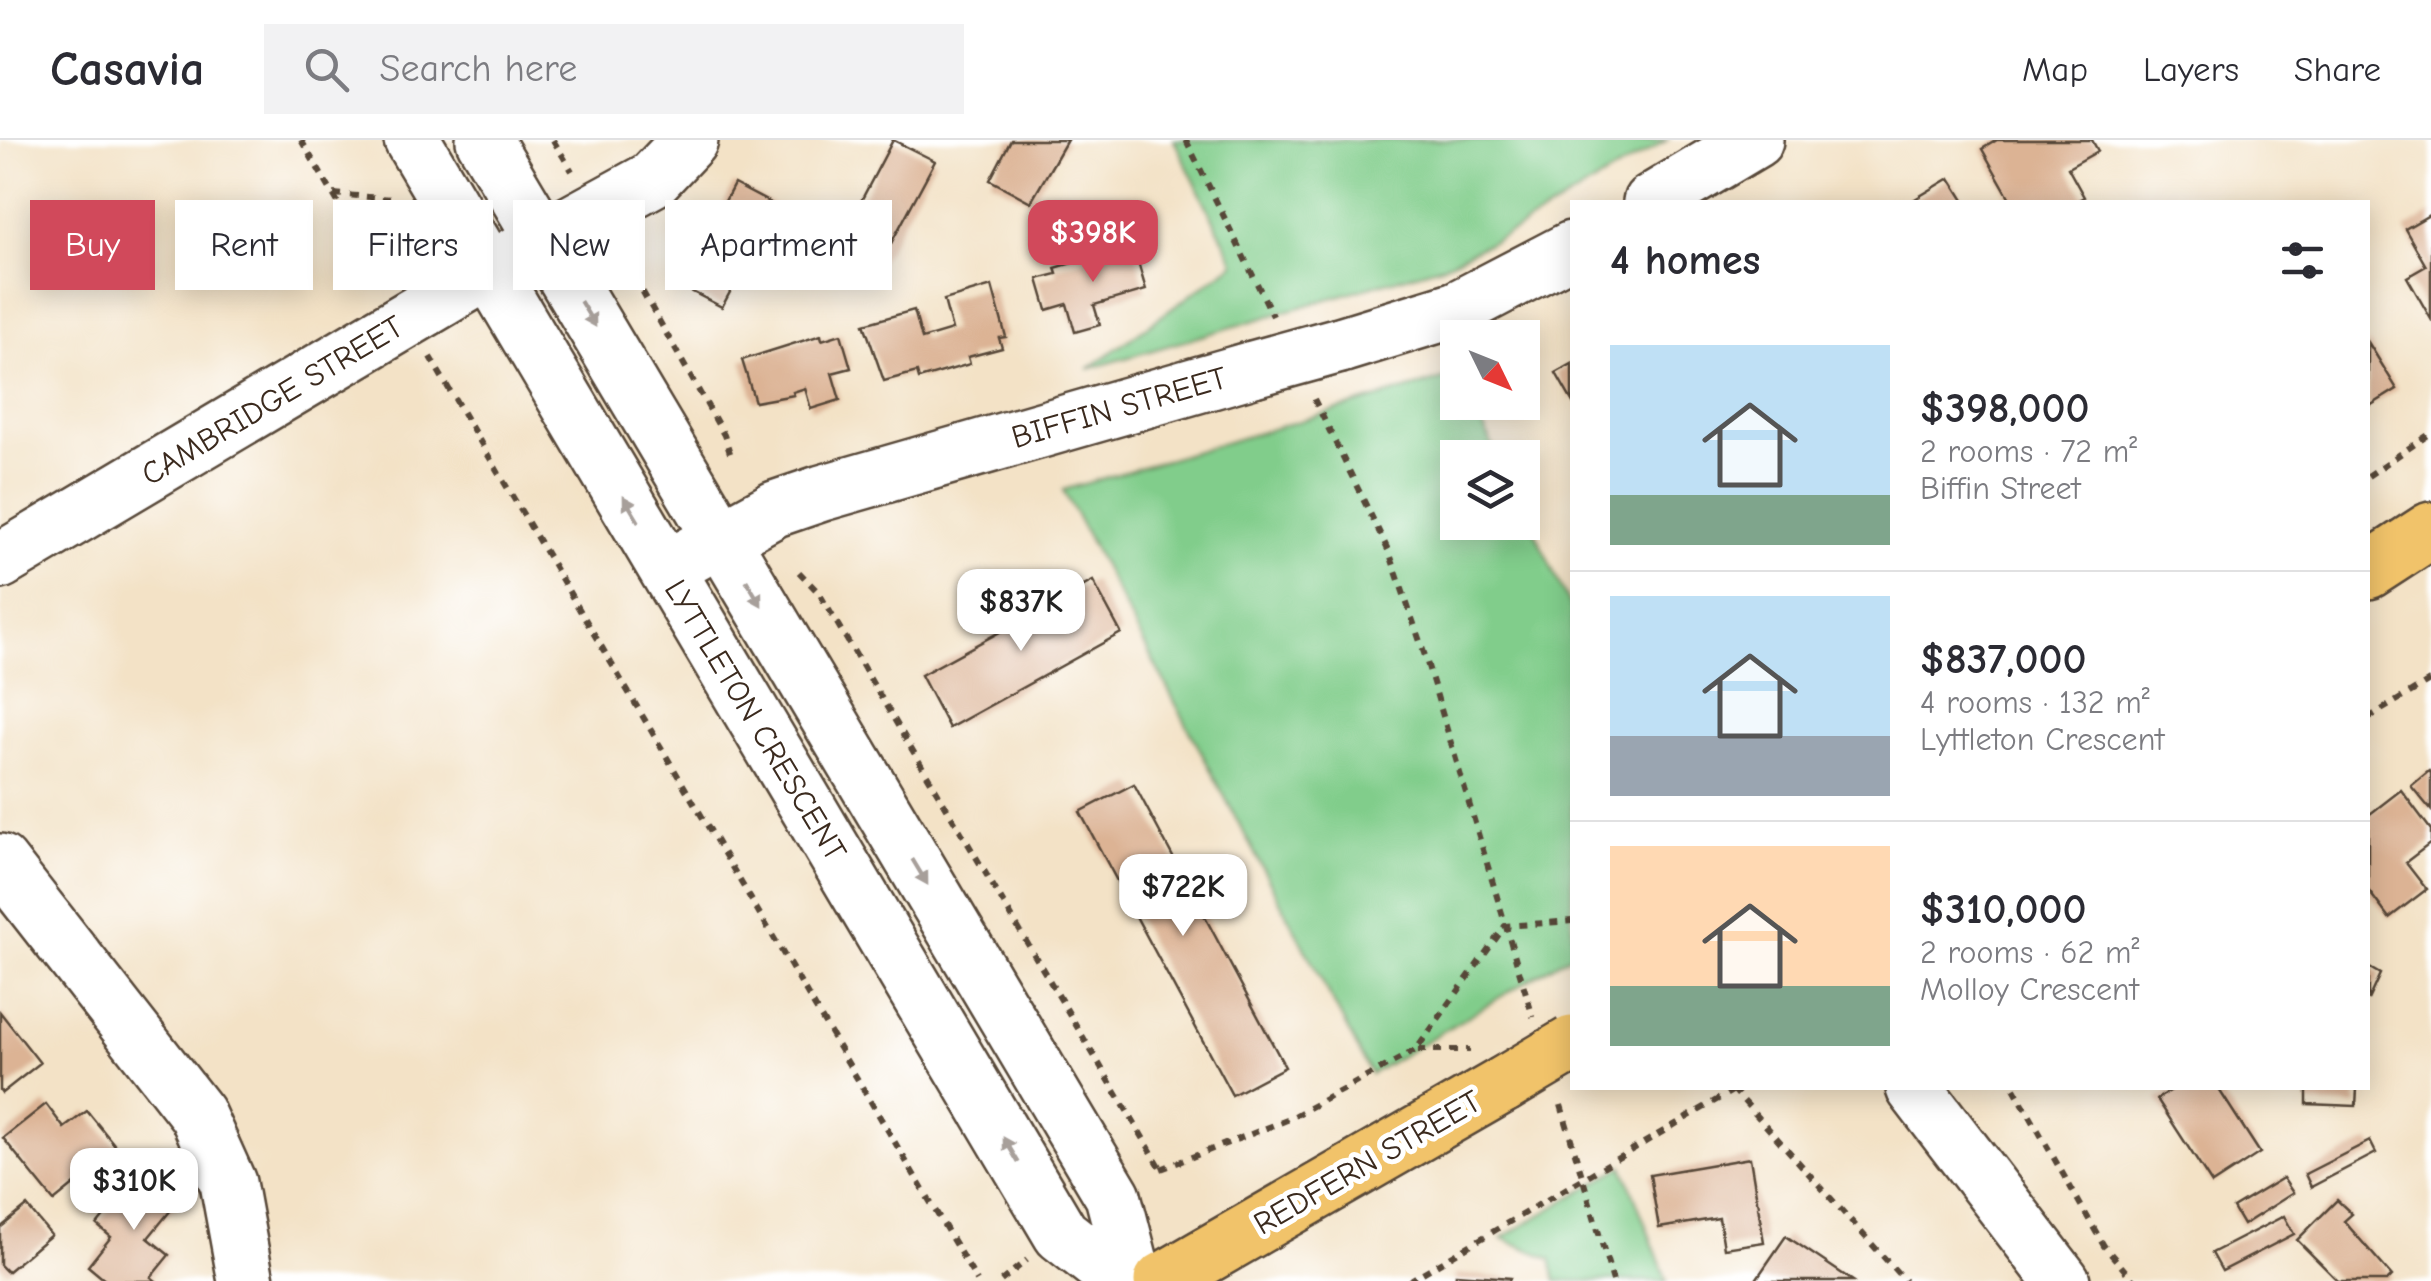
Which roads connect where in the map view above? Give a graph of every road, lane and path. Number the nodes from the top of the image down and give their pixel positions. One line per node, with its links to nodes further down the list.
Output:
1 (301, 140): 18 (path)
2 (412, 140): 8 (street, LYTTLETON CRESCENT)
3 (484, 140): 9 (street, LYTTLETON CRESCENT)
4 (553, 140): 10 (path)
5 (690, 140): 11 (street, CAMBRIDGE STREET)
6 (1186, 140): 19 (path)
7 (1755, 140): 12 (street)
8 (447, 200)
9 (520, 200)
10 (589, 200)
11 (618, 200)
12 (1654, 200)
13 (1570, 250): 19 (street, BIFFIN STREET, bridge)
14 (493, 278): 26 (street, LYTTLETON CRESCENT, one-way to 14)
15 (458, 290): 18 (street, CAMBRIDGE STREET)
16 (578, 290): 23 (street, LYTTLETON CRESCENT, one-way to 23)
17 (641, 290): 23 (path)
18 (408, 320): 25 (street, CAMBRIDGE STREET); 43 (path)
19 (1265, 347): 23 (street, BIFFIN STREET)
20 (1309, 390): 32 (path)
21 (2431, 433): 22 (path)
22 (2370, 475)
23 (741, 528): 26 (street, BIFFIN STREET); 34 (path); 46 (street, LYTTLETON CRESCENT, one-way to 46)
24 (2431, 530): 27 (main road)
25 (11, 537)
26 (667, 569): 45 (street, LYTTLETON CRESCENT, one-way to 26)
27 (2370, 571)
28 (2431, 680): 29 (path)
29 (2370, 717)
30 (0, 862): 42 (street)
31 (1570, 921): 32 (path)
32 (1506, 926): 34 (path)
33 (1570, 1045): 35 (main road, REDFERN STREET, bridge)
34 (1416, 1050): 35 (path)
35 (1490, 1067): 47 (main road, REDFERN STREET)
36 (1732, 1090): 40 (path)
37 (1737, 1090): 50 (path)
38 (1916, 1090): 51 (street)
39 (2015, 1090): 52 (path)
40 (1584, 1178): 48 (path); 49 (path)
41 (1040, 1250): 44 (path)
42 (246, 1281)
43 (976, 1281)
44 (1001, 1281)
45 (1121, 1281)
46 (1135, 1281)
47 (1162, 1281)
48 (1409, 1281)
49 (1613, 1281)
50 (1906, 1281)
51 (2062, 1281)
52 (2134, 1281)

